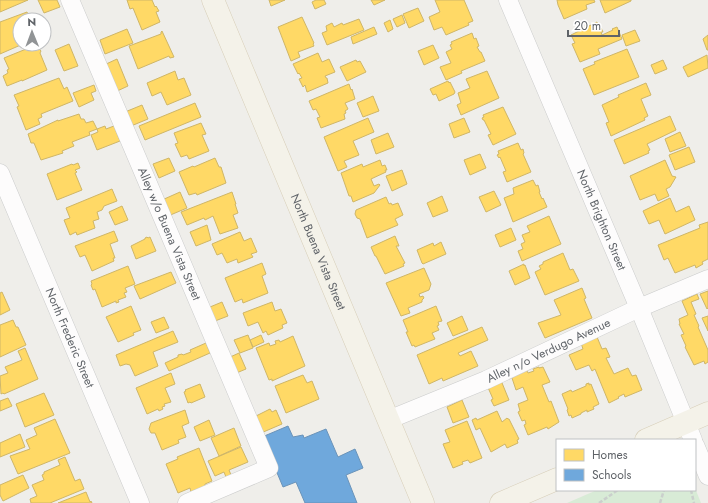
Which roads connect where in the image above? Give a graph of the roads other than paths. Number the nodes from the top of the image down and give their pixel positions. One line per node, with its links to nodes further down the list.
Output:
1 (70, 0): 14 (street, Alley w/o Buena Vista Street)
2 (213, 0): 8 (main road, North Buena Vista Street)
3 (508, 0): 6 (street, North Brighton Street)
4 (0, 173): 15 (street, North Frederic Street)
5 (708, 279): 6 (street, Alley n/o Verdugo Avenue)
6 (639, 308): 8 (street, Alley n/o Verdugo Avenue); 9 (street, North Brighton Street)
7 (708, 413): 9 (main road)
8 (388, 420): 16 (main road, North Buena Vista Street)
9 (689, 431): 10 (main road)
10 (651, 439)
11 (696, 447): 12 (street)
12 (708, 476)
13 (556, 478): 17 (main road)
14 (193, 502)
15 (140, 503)
16 (423, 503)
17 (500, 503)

